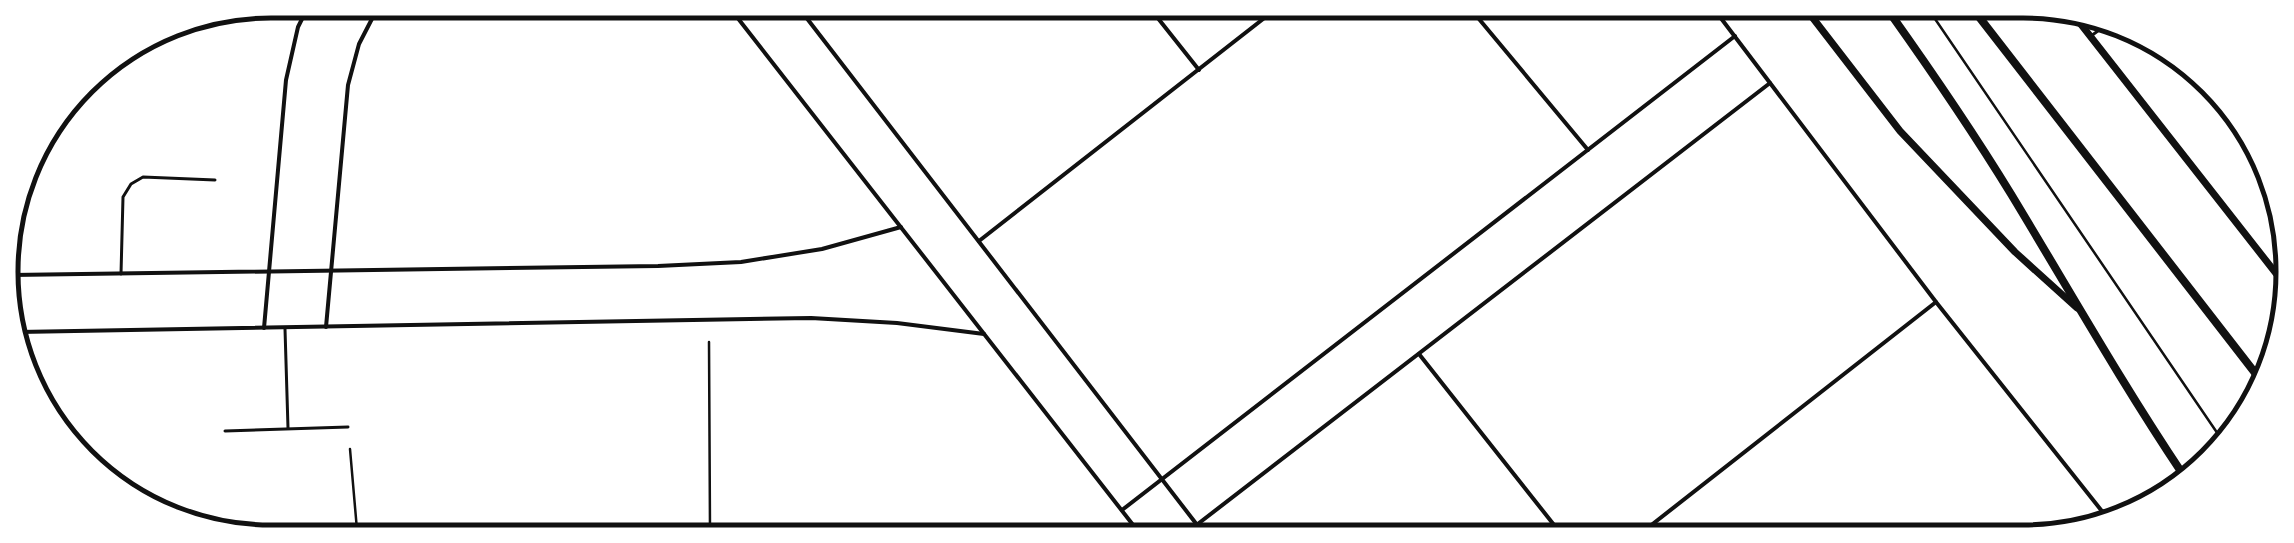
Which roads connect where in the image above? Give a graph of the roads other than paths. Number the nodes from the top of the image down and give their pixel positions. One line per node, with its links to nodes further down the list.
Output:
1 (302, 18): 23 (street)
2 (372, 18): 22 (street)
3 (738, 18): 20 (street)
4 (807, 18): 21 (street)
5 (1158, 18): 16 (street)
6 (1264, 18): 16 (street)
7 (1479, 18): 18 (street)
8 (1721, 18): 14 (street)
9 (1813, 18): 28 (street)
10 (1894, 18): 28 (main road)
11 (1980, 18): 35 (main road)
12 (2082, 26): 15 (street)
13 (2099, 30): 15 (lane)
14 (1735, 36): 17 (street); 18 (street)
15 (2091, 36): 24 (street)
16 (1199, 70): 21 (street)
17 (1770, 83): 27 (street); 34 (street)
18 (1588, 150): 40 (street)
19 (215, 180): 25 (lane)
20 (901, 227): 22 (street); 33 (street)
21 (979, 241): 40 (street)
22 (332, 270): 23 (street); 29 (street)
23 (269, 271): 25 (street); 30 (street)
24 (2276, 273)
25 (122, 274): 26 (street)
26 (18, 275)
27 (1936, 302): 42 (street); 46 (street)
28 (2078, 309): 39 (main road)
29 (326, 326): 31 (street); 33 (street)
30 (264, 328): 31 (street); 32 (street)
31 (285, 329): 37 (lane)
32 (26, 332)
33 (984, 334): 41 (street)
34 (1419, 354): 44 (street); 45 (street)
35 (2255, 373)
36 (348, 427): 37 (lane)
37 (288, 428): 38 (lane)
38 (225, 431)
39 (2180, 470)
40 (1162, 480): 41 (street); 44 (street)
41 (1122, 510): 43 (street)
42 (2103, 512)
43 (1133, 525)
44 (1197, 525)
45 (1554, 525)
46 (1651, 525)

